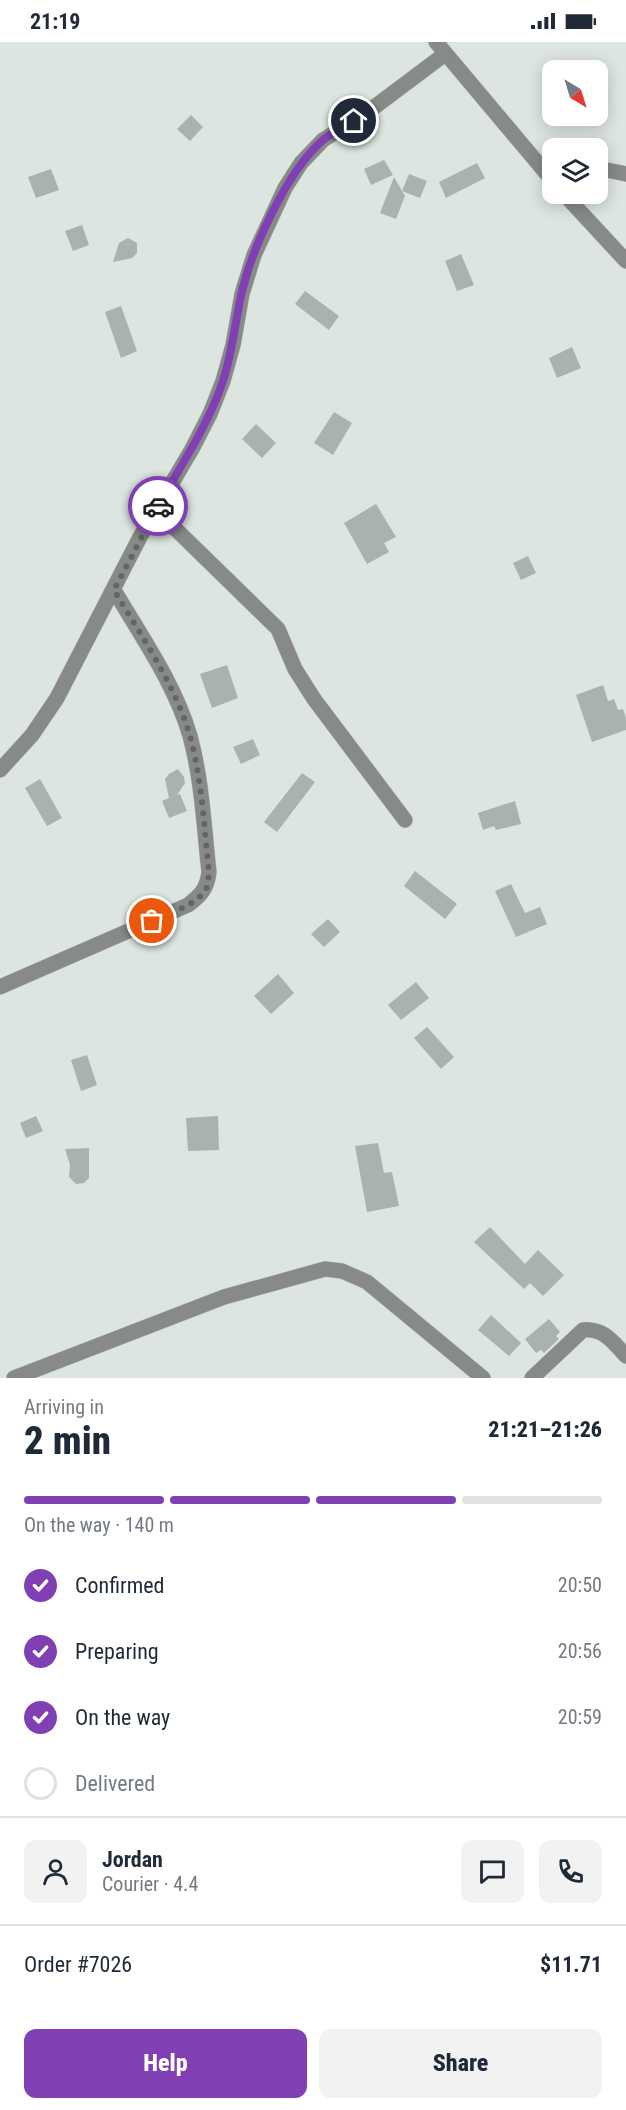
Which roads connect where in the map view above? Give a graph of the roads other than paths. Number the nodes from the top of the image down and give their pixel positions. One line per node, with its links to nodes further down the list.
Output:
1 (440, 48): 2 (street); 9 (street)
2 (533, 158): 3 (street); 4 (street)
3 (542, 159)
4 (542, 168)
5 (608, 170): 6 (street)
6 (626, 174)
7 (573, 204): 8 (street)
8 (626, 261)
9 (156, 510): 10 (street); 12 (street)
10 (114, 590): 11 (street); 13 (street)
11 (0, 770)
12 (405, 820)
13 (0, 987)
14 (626, 1356): 17 (street)
15 (14, 1378): 16 (street)
16 (483, 1378)
17 (532, 1378)

